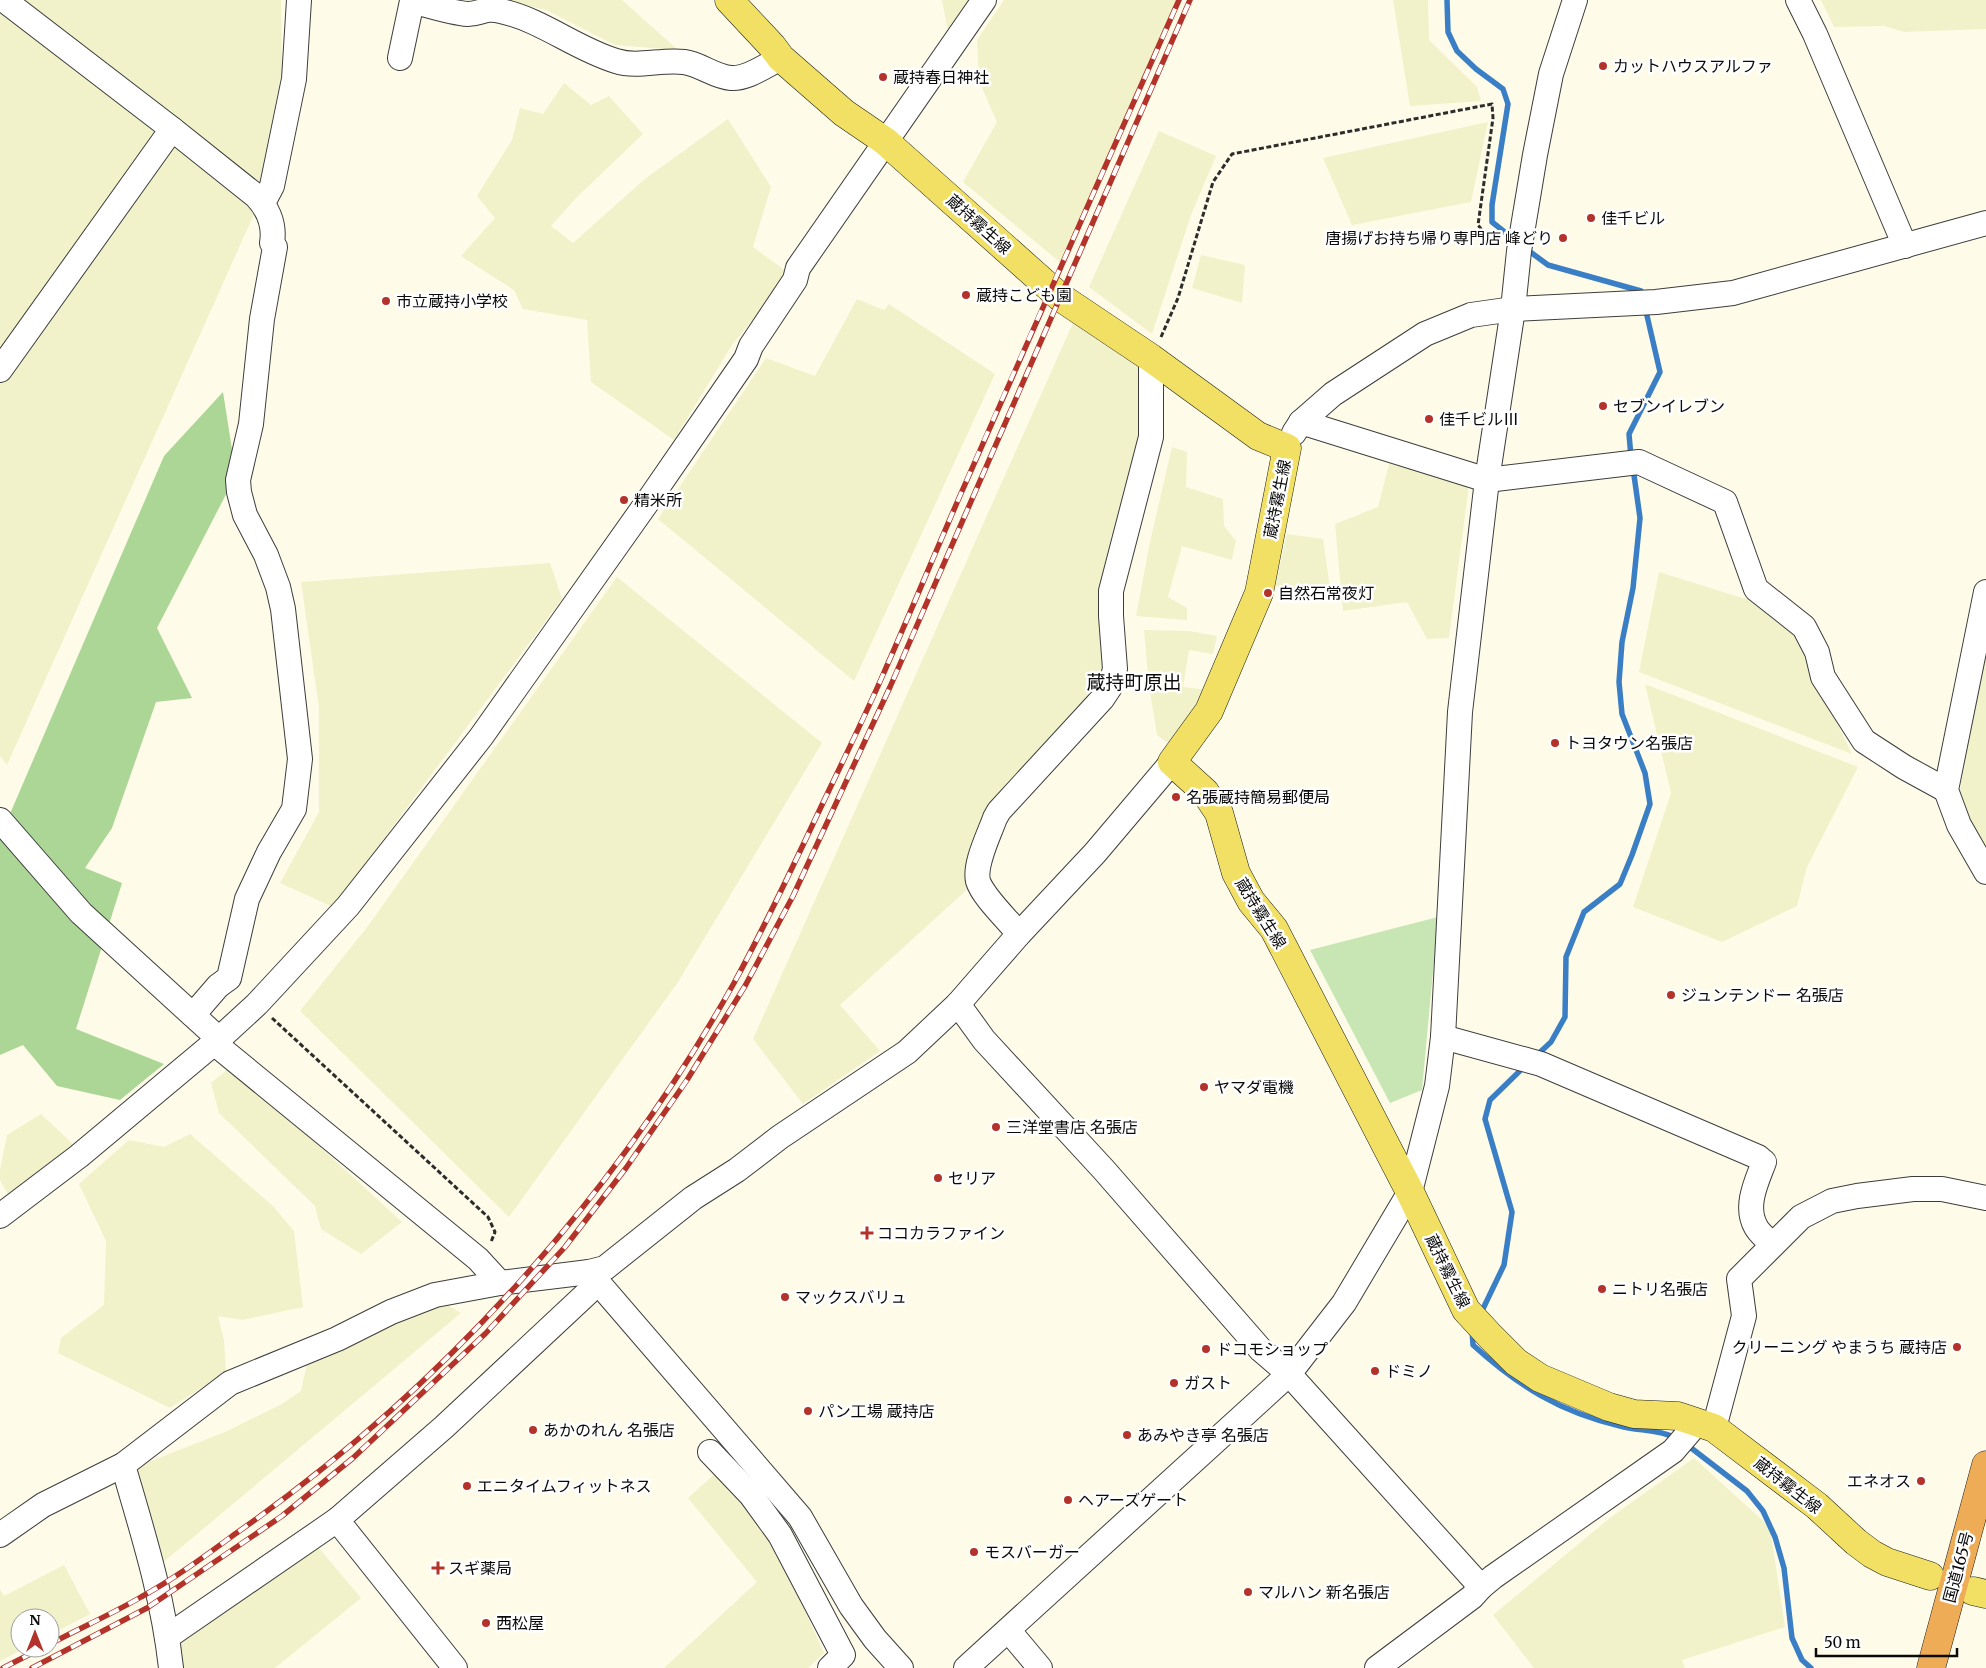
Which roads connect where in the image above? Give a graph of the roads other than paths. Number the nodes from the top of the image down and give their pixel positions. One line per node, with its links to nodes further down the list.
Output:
1 (4, 0): 10 (street)
2 (299, 0): 12 (street)
3 (729, 0): 9 (main road, 蔵持霧生線)
4 (984, 0): 11 (street)
5 (1575, 0): 15 (street)
6 (1798, 0): 14 (street)
7 (472, 6): 8 (street); 9 (street)
8 (400, 58)
9 (781, 58): 11 (main road, 蔵持霧生線)
10 (172, 129): 12 (street); 17 (street)
11 (885, 141): 16 (main road, 蔵持霧生線); 30 (street)
12 (263, 203): 28 (street)
13 (1986, 223): 14 (street)
14 (1905, 246): 15 (street)
15 (1513, 309): 18 (street); 20 (street)
16 (1151, 358): 19 (main road, 蔵持霧生線); 26 (street)
17 (0, 370)
18 (1301, 422): 19 (street); 20 (street)
19 (1287, 448): 22 (main road, 蔵持霧生線)
20 (1487, 480): 23 (street); 29 (street)
21 (1986, 592): 23 (street)
22 (1172, 762): 26 (street); 31 (main road, 蔵持霧生線)
23 (1946, 790): 25 (street)
24 (0, 820): 28 (street)
25 (1986, 872)
26 (1019, 934): 27 (street)
27 (958, 1004): 35 (street); 37 (street)
28 (193, 1015): 30 (street)
29 (1443, 1037): 31 (street); 34 (street)
30 (217, 1041): 33 (street); 36 (street)
31 (1410, 1192): 37 (street); 38 (main road, 蔵持霧生線)
32 (1986, 1198): 34 (street)
33 (0, 1216)
34 (1772, 1245): 38 (street)
35 (593, 1278): 36 (street); 42 (street); 51 (street)
36 (500, 1283): 40 (street)
37 (1289, 1374): 45 (street); 46 (street)
38 (1706, 1425): 44 (main road, 蔵持霧生線); 45 (street)
39 (710, 1452): 50 (street)
40 (123, 1465): 43 (street); 47 (street)
41 (1986, 1465): 55 (highway, 国道165号)
42 (337, 1520): 47 (street); 49 (street)
43 (0, 1535)
44 (1930, 1576)
45 (1481, 1586): 54 (street)
46 (1009, 1631): 52 (street); 53 (street)
47 (167, 1637): 48 (street)
48 (171, 1668)
49 (455, 1668)
50 (830, 1668)
51 (901, 1668)
52 (966, 1668)
53 (1040, 1668)
54 (1377, 1668)
55 (1931, 1668)

